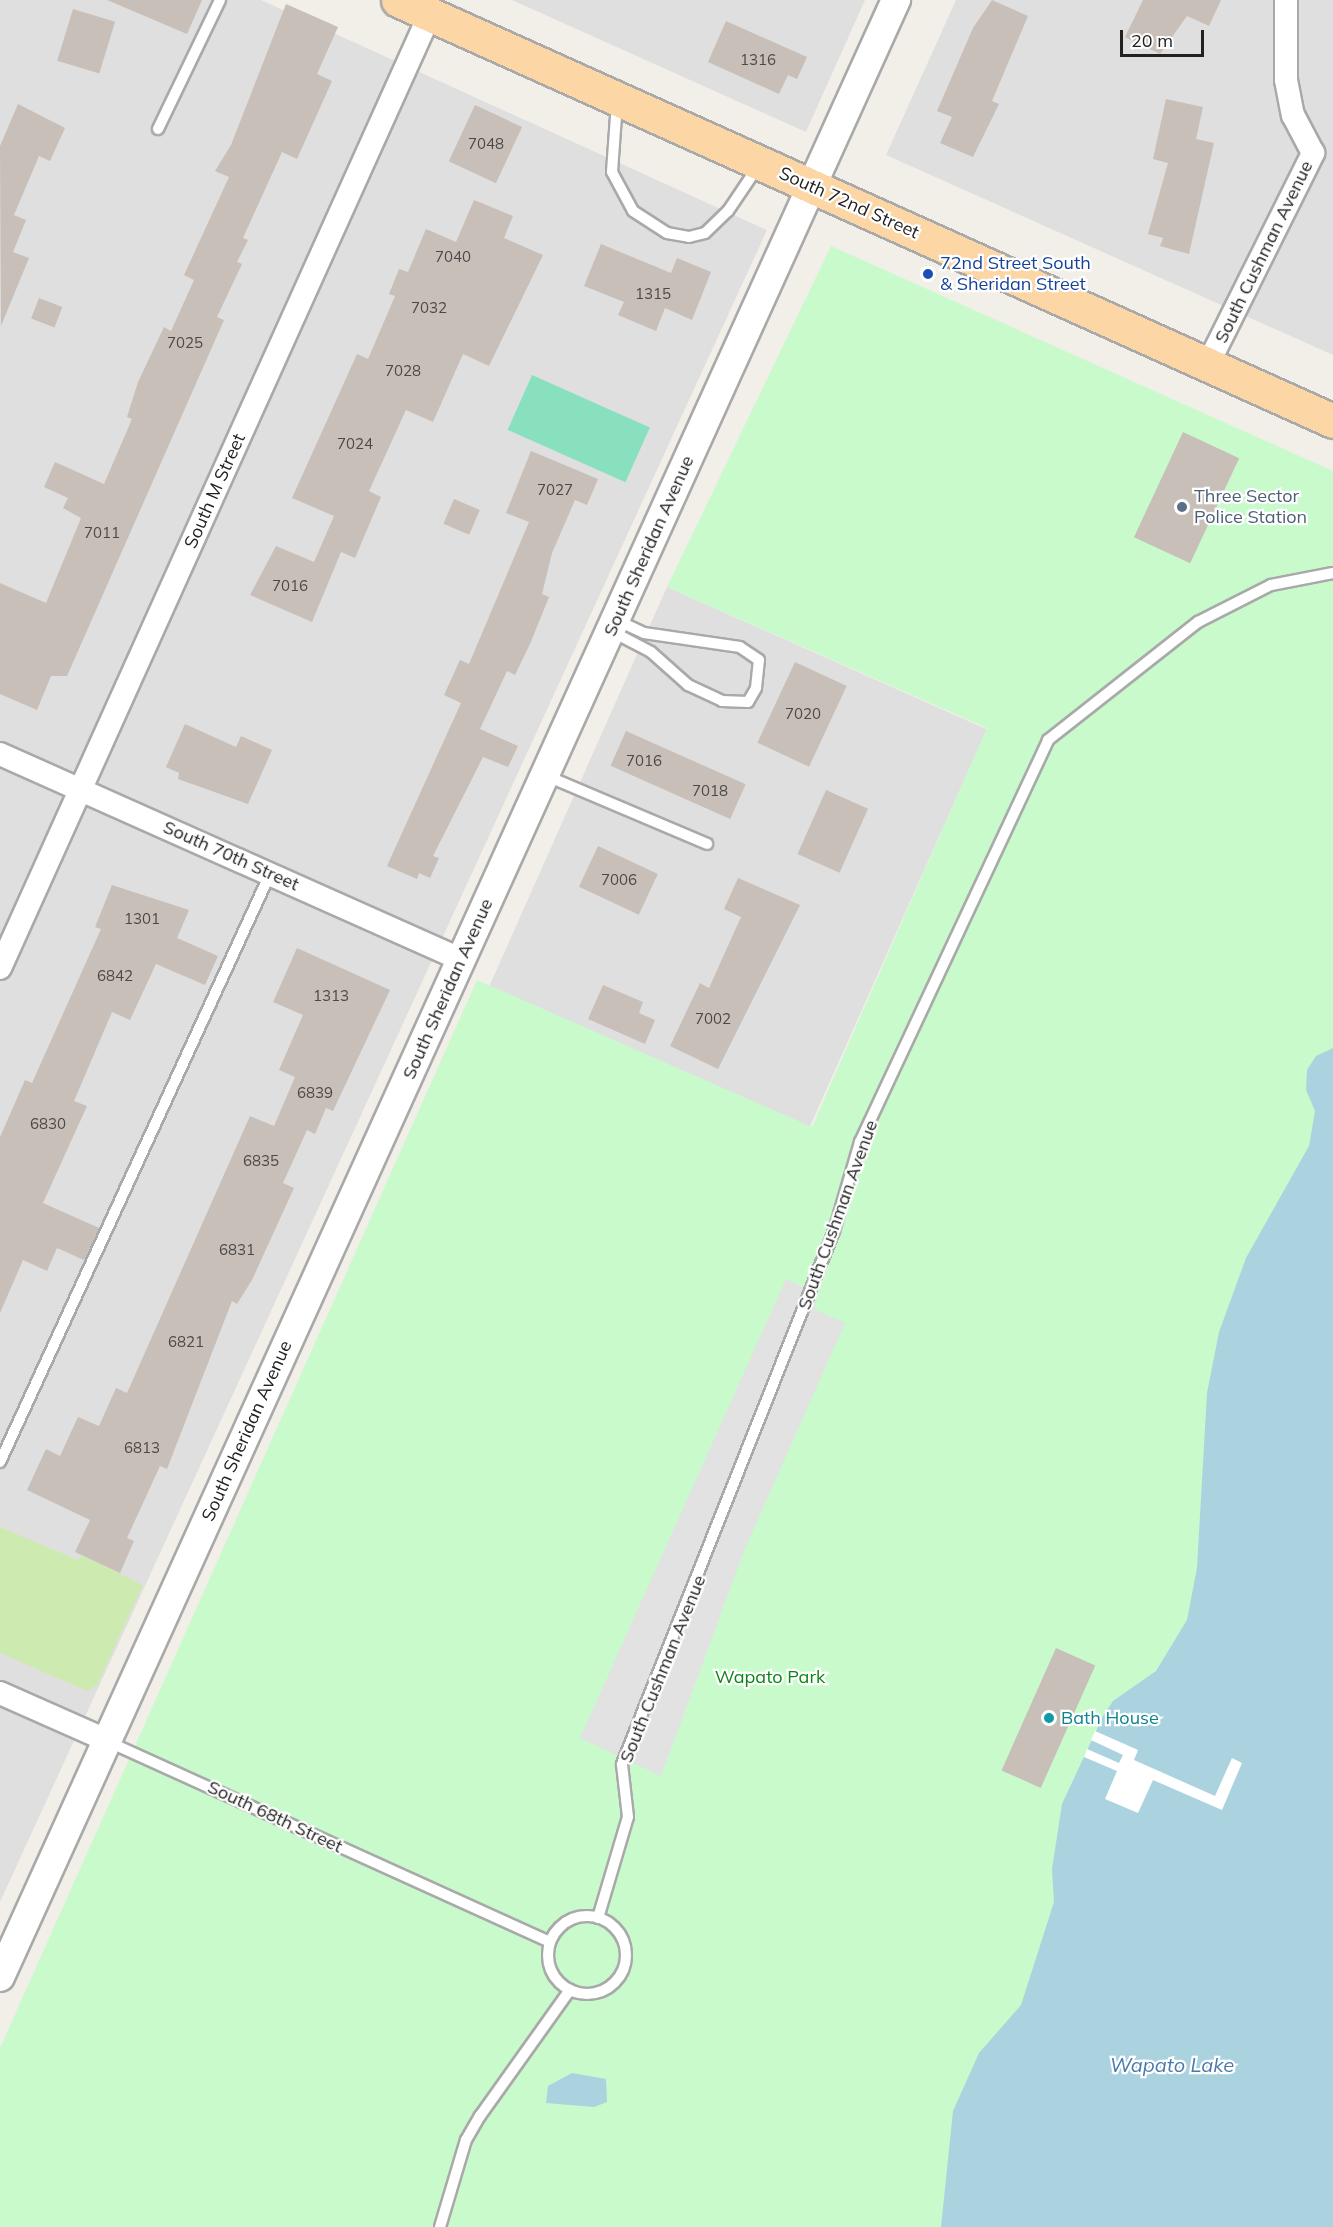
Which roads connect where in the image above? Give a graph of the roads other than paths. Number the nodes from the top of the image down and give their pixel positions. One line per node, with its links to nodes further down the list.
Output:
1 (220, 0): 7 (lane)
2 (398, 0): 5 (main road, South 72nd Street)
3 (896, 0): 10 (street, South Sheridan Avenue)
4 (1286, 0): 8 (street, South Cushman Avenue)
5 (430, 14): 6 (main road, South 72nd Street); 17 (street, South M Street)
6 (617, 99): 9 (main road, South 72nd Street); 9 (lane)
7 (158, 129)
8 (1323, 156): 11 (street, South Cushman Avenue)
9 (760, 163): 10 (main road, South 72nd Street)
10 (812, 186): 11 (main road, South 72nd Street); 14 (street, South Sheridan Avenue)
11 (1208, 364): 12 (main road, South 72nd Street)
12 (1333, 421)
13 (1333, 573): 25 (lane, South Cushman Avenue)
14 (613, 625): 14 (lane); 16 (street, South Sheridan Avenue)
15 (0, 754): 17 (street, South 70th Street)
16 (545, 775): 18 (lane); 20 (street, South Sheridan Avenue)
17 (80, 790): 19 (street, South 70th Street); 21 (street, South M Street)
18 (707, 844)
19 (270, 873): 20 (street, South 70th Street); 22 (lane)
20 (462, 960): 24 (street, South Sheridan Avenue)
21 (0, 968)
22 (0, 1462)
23 (0, 1692): 24 (street, South 68th Street)
24 (106, 1740): 26 (lane, South 68th Street); 27 (street, South Sheridan Avenue)
25 (598, 1918): 26 (lane); 28 (lane)
26 (550, 1942): 28 (lane)
27 (0, 1977)
28 (570, 1990): 29 (lane)
29 (440, 2227)

